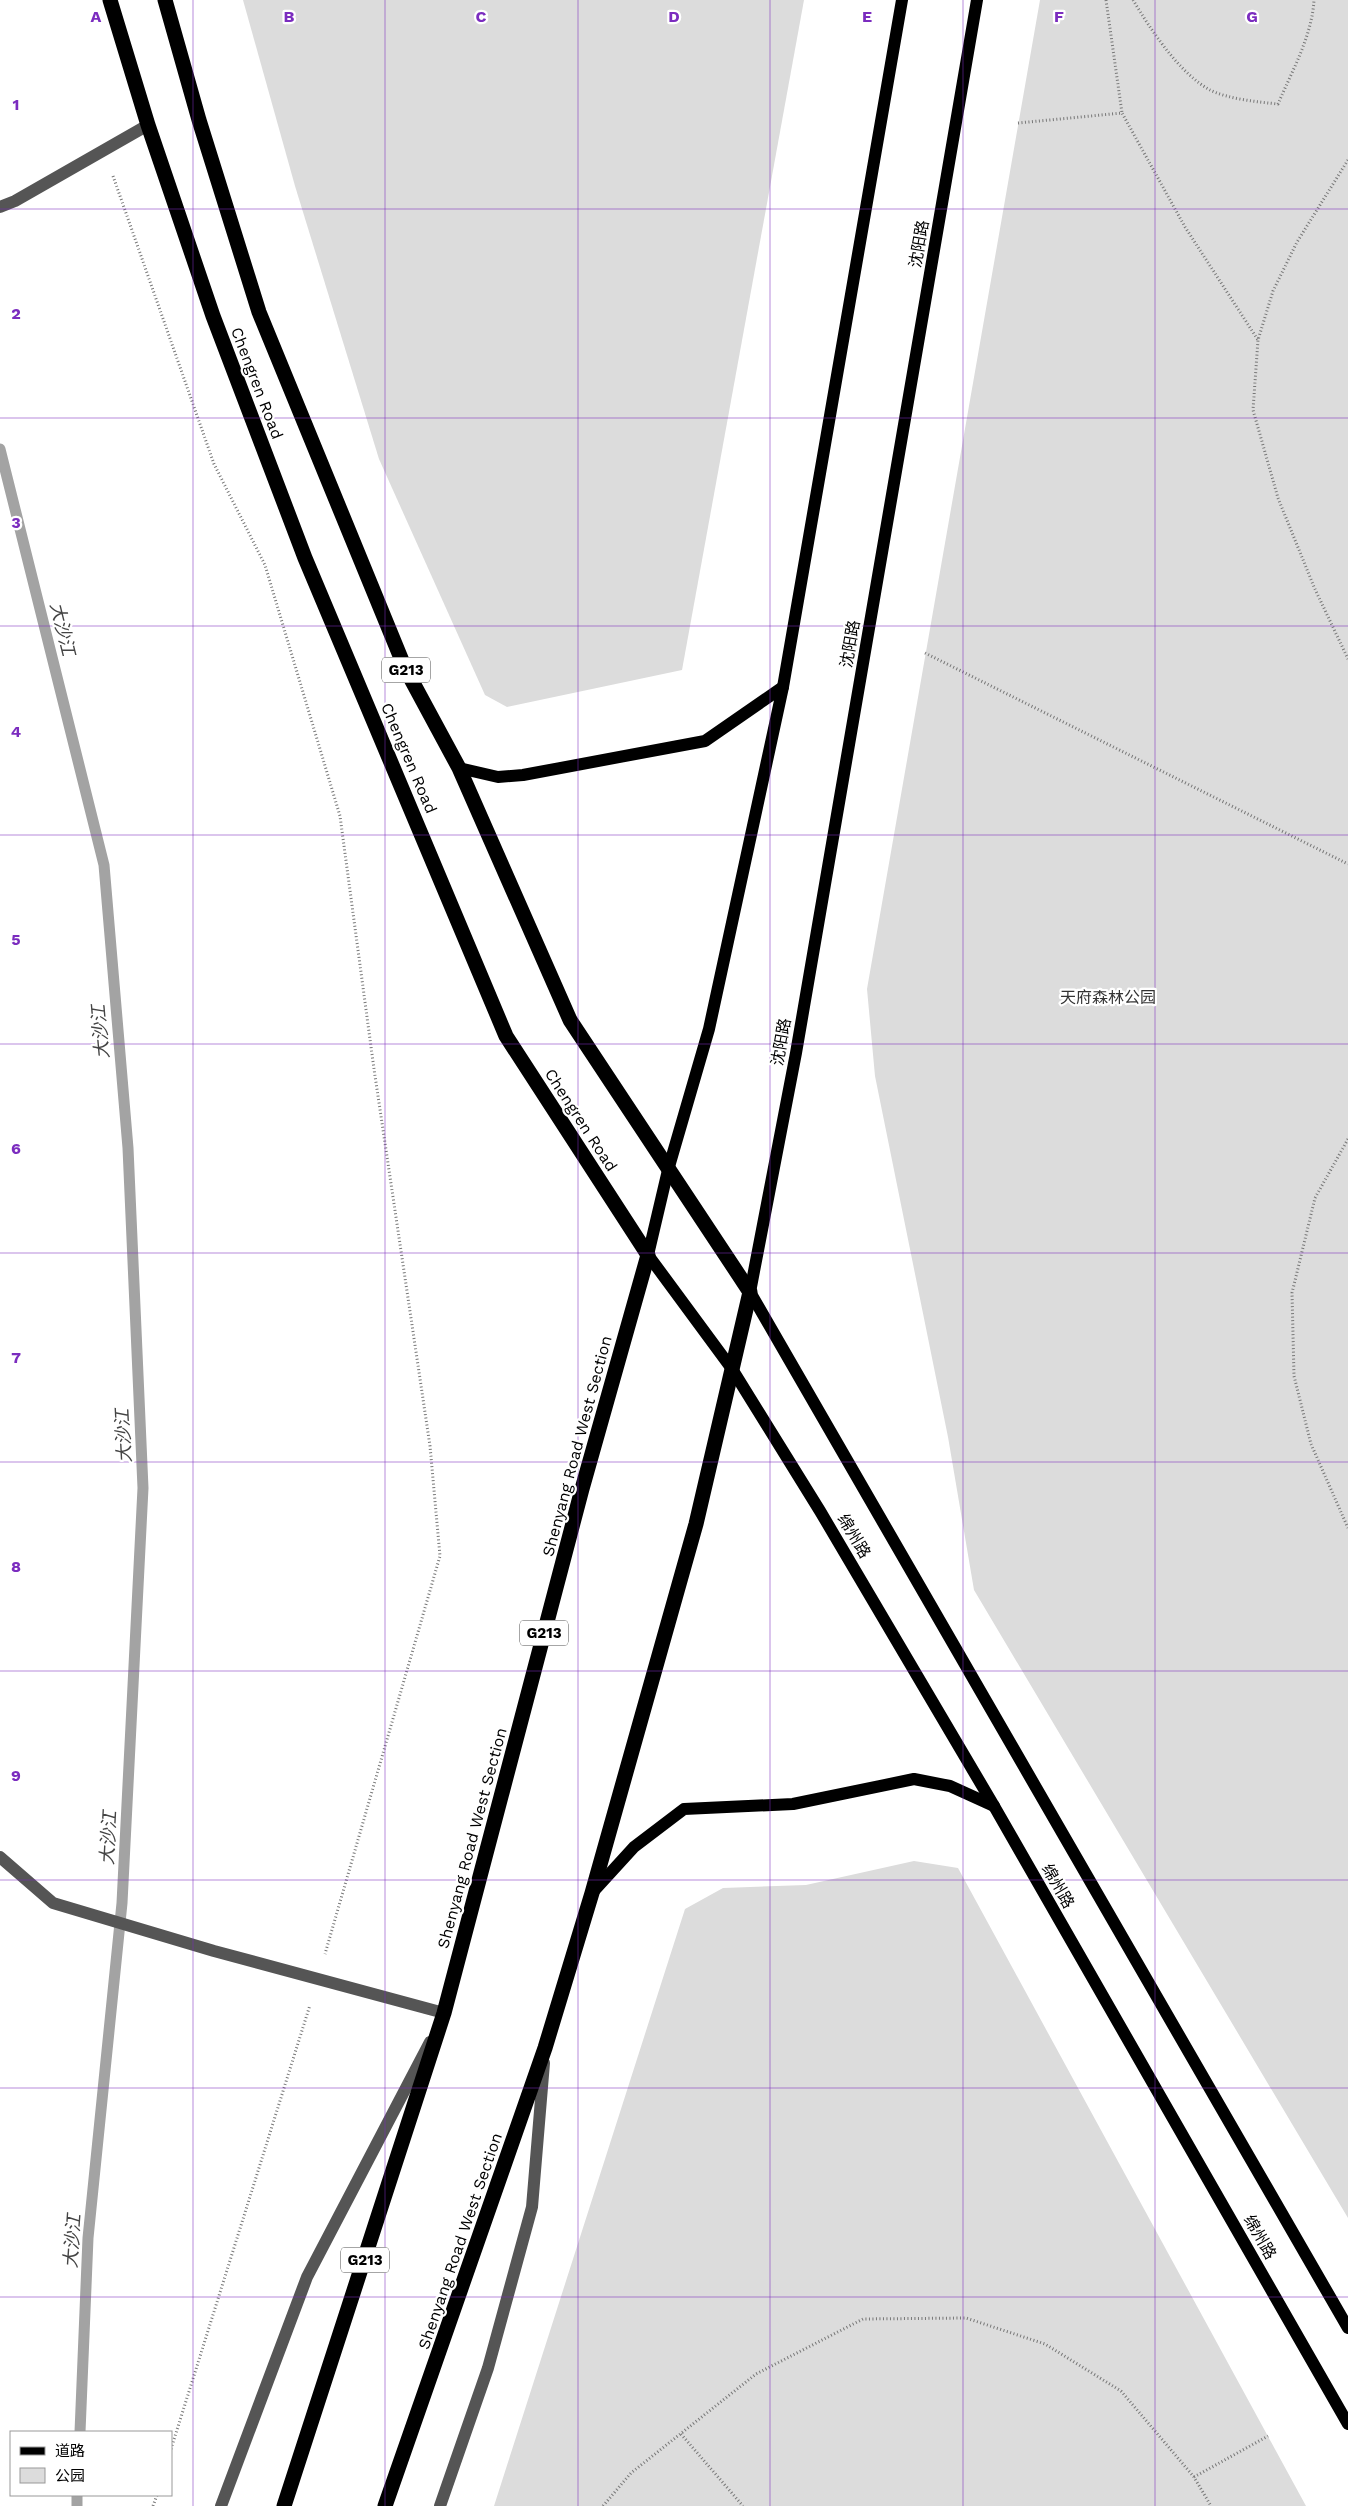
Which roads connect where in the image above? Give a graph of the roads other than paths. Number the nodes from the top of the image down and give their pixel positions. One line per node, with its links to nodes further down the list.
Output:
1 (110, 0): 5 (highway, Chengren Road / G213)
2 (166, 0): 8 (highway, Chengren Road / G213)
3 (902, 0): 7 (main road)
4 (977, 0): 11 (main road, 沈阳路)
5 (148, 125): 6 (street); 10 (highway, Chengren Road / G213)
6 (0, 207)
7 (783, 687): 8 (main road); 9 (main road)
8 (459, 768): 9 (highway, Chengren Road / G213)
9 (668, 1170): 10 (main road, Shenyang Road West Section); 11 (highway, Chengren Road / G213)
10 (648, 1255): 12 (main road, Chengren Road); 16 (highway, Shenyang Road West Section / G213)
11 (750, 1292): 12 (highway, Shenyang Road West Section); 18 (main road, 绵州路)
12 (732, 1369): 13 (main road, 绵州路); 15 (highway, Shenyang Road West Section)
13 (994, 1806): 15 (main road); 19 (main road, 绵州路)
14 (0, 1857): 16 (street)
15 (592, 1893): 17 (highway, Shenyang Road West Section)
16 (444, 2013): 20 (street); 21 (highway, Shenyang Road West Section / G213)
17 (545, 2048): 22 (highway, Shenyang Road West Section); 23 (street)
18 (1348, 2328)
19 (1348, 2424)
20 (221, 2506)
21 (284, 2506)
22 (385, 2506)
23 (440, 2506)

